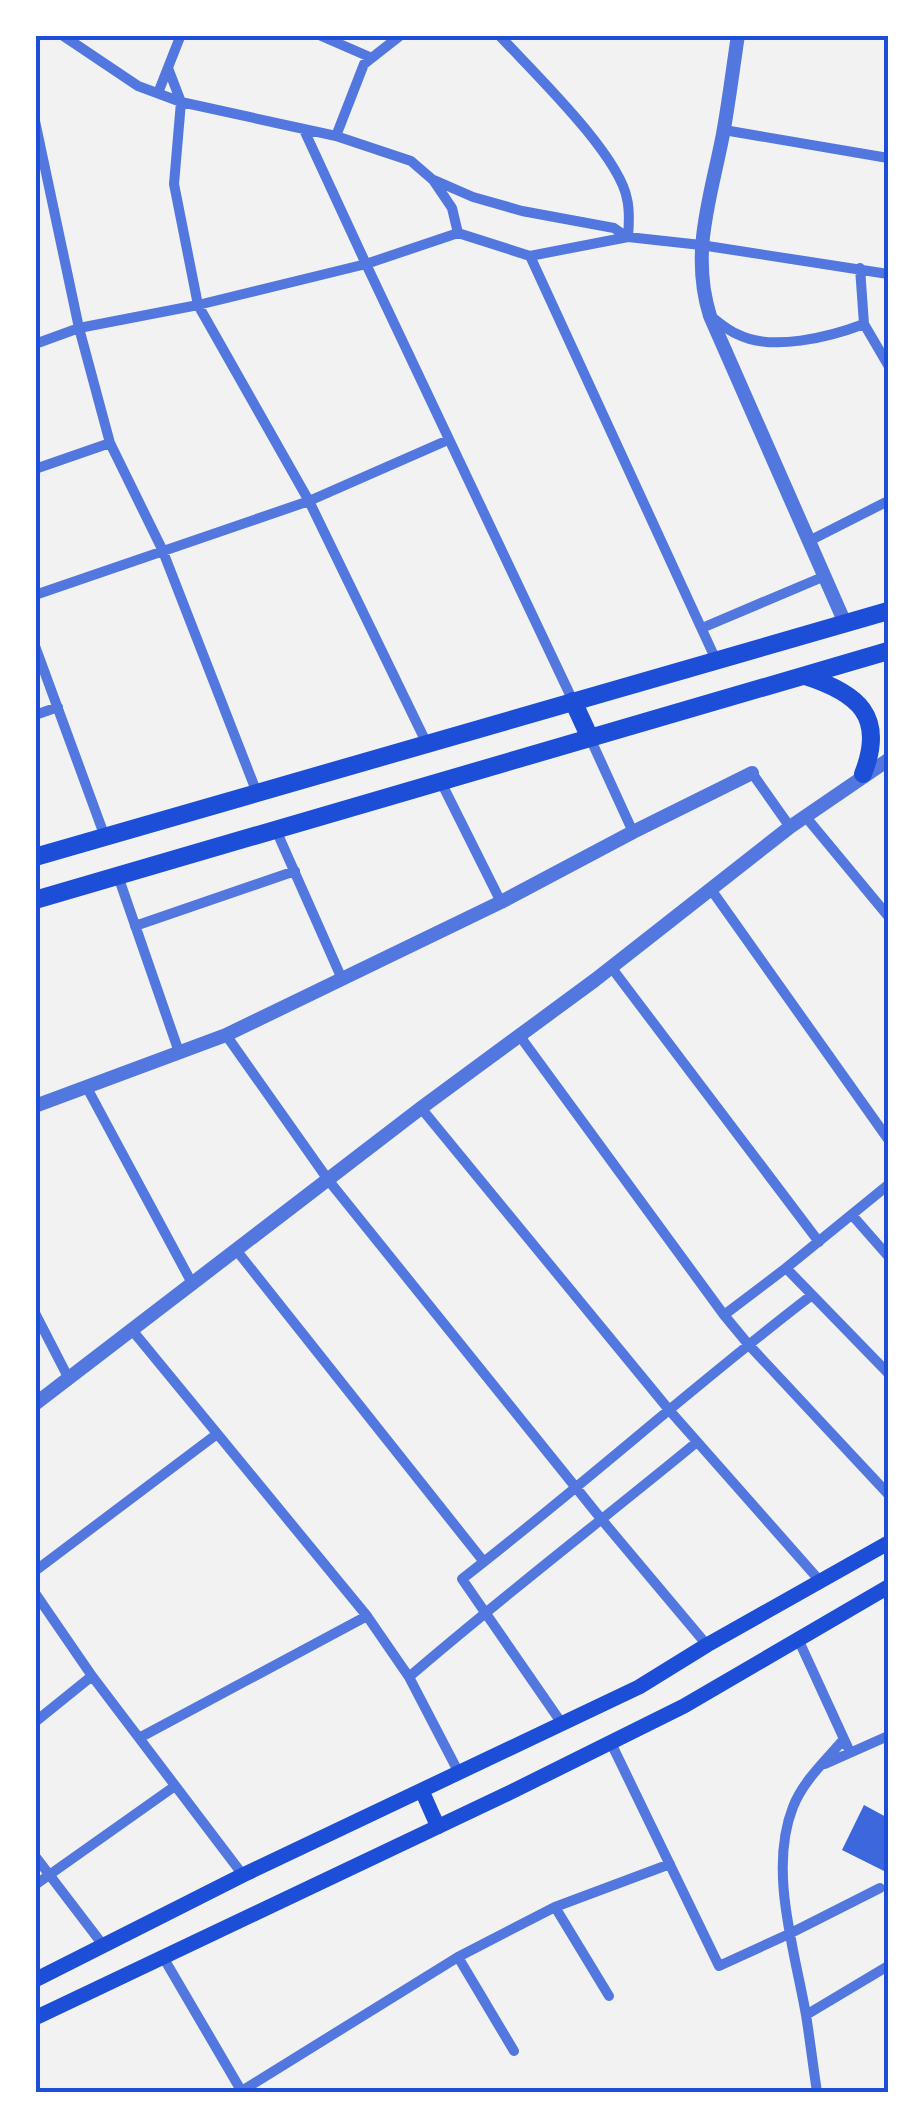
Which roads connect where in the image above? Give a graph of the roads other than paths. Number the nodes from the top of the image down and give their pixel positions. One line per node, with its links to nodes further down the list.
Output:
1 (62, 35): 9 (street)
2 (319, 35): 7 (street)
3 (498, 35): 18 (street)
4 (738, 35): 13 (street)
5 (180, 36): 8 (street)
6 (394, 37): 7 (street)
7 (372, 58): 14 (street)
8 (168, 68): 9 (street); 10 (street)
9 (158, 93): 10 (street)
10 (182, 102): 12 (street); 24 (street)
11 (35, 120): 27 (street)
12 (304, 130): 14 (street); 21 (street)
13 (724, 130): 15 (street); 19 (street)
14 (336, 136): 16 (street)
15 (888, 158)
16 (433, 180): 17 (street); 18 (street)
17 (458, 233): 20 (street); 21 (street)
18 (628, 238): 19 (street); 20 (street)
19 (701, 245): 22 (street); 25 (street)
20 (530, 256): 41 (street)
21 (366, 264): 24 (street); 30 (street)
22 (860, 268): 23 (street); 26 (street)
23 (888, 274)
24 (198, 305): 27 (street); 33 (street)
25 (710, 316): 26 (street); 35 (street)
26 (864, 324): 29 (street)
27 (79, 328): 28 (street); 31 (street)
28 (35, 344)
29 (888, 365)
30 (448, 440): 33 (street); 46 (street)
31 (110, 443): 32 (street); 36 (street)
32 (35, 469)
33 (309, 501): 36 (street); 50 (street)
34 (888, 501): 35 (street)
35 (810, 541): 37 (street)
36 (162, 550): 38 (street); 55 (street)
37 (825, 576): 40 (street); 41 (street)
38 (35, 594)
39 (888, 610): 40 (main road)
40 (846, 623): 44 (main road)
41 (702, 628): 44 (street)
42 (35, 646): 47 (street)
43 (888, 651): 45 (main road)
44 (716, 660): 46 (main road)
45 (804, 676): 49 (main road); 53 (main road)
46 (573, 702): 49 (main road); 50 (main road)
47 (58, 708): 48 (street); 60 (street)
48 (35, 715)
49 (590, 738): 54 (main road); 59 (street)
50 (427, 744): 55 (main road)
51 (888, 760): 53 (street)
52 (752, 773): 57 (street); 59 (street)
53 (863, 774): 56 (street)
54 (441, 782): 58 (main road); 66 (street)
55 (257, 793): 60 (main road)
56 (805, 816): 57 (street); 67 (street)
57 (790, 827): 64 (street)
58 (276, 830): 62 (street); 63 (main road)
59 (633, 832): 66 (street)
60 (105, 837): 61 (main road)
61 (35, 857)
62 (296, 871): 68 (street); 70 (street)
63 (118, 876): 65 (main road); 68 (street)
64 (710, 888): 69 (street); 77 (street)
65 (35, 900)
66 (501, 902): 70 (street)
67 (888, 916)
68 (136, 926): 73 (street)
69 (610, 967): 71 (street); 81 (street)
70 (342, 979): 72 (street)
71 (520, 1034): 76 (street); 88 (street)
72 (226, 1035): 73 (street); 78 (street)
73 (180, 1052): 74 (street)
74 (86, 1086): 75 (street); 85 (street)
75 (35, 1106)
76 (422, 1108): 78 (street); 94 (street)
77 (888, 1139)
78 (329, 1181): 82 (street); 97 (street)
79 (888, 1186): 80 (street)
80 (852, 1215): 81 (street); 83 (street)
81 (819, 1242): 84 (street)
82 (237, 1252): 85 (street); 101 (street)
83 (888, 1256)
84 (786, 1268): 86 (street); 88 (street)
85 (192, 1285): 89 (street)
86 (812, 1295): 90 (street); 91 (street)
87 (35, 1312): 92 (street)
88 (724, 1315): 90 (street)
89 (132, 1330): 92 (street); 95 (street)
90 (748, 1344): 94 (street); 98 (street)
91 (888, 1373)
92 (68, 1379): 93 (street)
93 (35, 1404)
94 (670, 1411): 96 (street); 97 (street)
95 (216, 1434): 102 (street); 107 (street)
96 (697, 1442): 99 (street); 103 (street)
97 (576, 1487): 99 (street); 101 (street)
98 (888, 1494)
99 (602, 1520): 106 (street); 109 (street)
100 (888, 1543): 103 (main road)
101 (484, 1562): 106 (street)
102 (35, 1570)
103 (820, 1581): 109 (main road)
104 (888, 1587): 108 (main road)
105 (35, 1592): 110 (street)
106 (486, 1611): 111 (street); 113 (street)
107 (367, 1616): 111 (street); 115 (street)
108 (798, 1641): 116 (street); 117 (main road)
109 (707, 1645): 113 (main road)
110 (92, 1676): 112 (street); 115 (street)
111 (409, 1677): 120 (street)
112 (35, 1722)
113 (563, 1725): 120 (main road)
114 (888, 1736): 118 (street)
115 (139, 1738): 121 (street)
116 (844, 1739): 118 (street); 119 (street)
117 (611, 1743): 123 (main road); 125 (street)
118 (850, 1752): 119 (street)
119 (820, 1766): 131 (street)
120 (458, 1773): 122 (main road)
121 (175, 1786): 126 (street); 127 (street)
122 (422, 1790): 123 (main road); 127 (main road)
123 (438, 1827): 133 (main road)
124 (35, 1856): 126 (street)
125 (670, 1864): 130 (street); 131 (street)
126 (49, 1874): 128 (street); 132 (street)
127 (242, 1876): 132 (main road)
128 (35, 1885)
129 (880, 1888): 131 (street)
130 (556, 1906): 134 (street); 137 (street)
131 (790, 1934): 138 (street)
132 (103, 1945): 136 (main road)
133 (164, 1957): 139 (main road); 141 (street)
134 (458, 1957): 140 (street); 141 (street)
135 (888, 1966): 138 (street)
136 (35, 1980)
137 (610, 1996)
138 (806, 2015): 142 (street)
139 (35, 2018)
140 (514, 2050)
141 (241, 2092)
142 (817, 2092)

